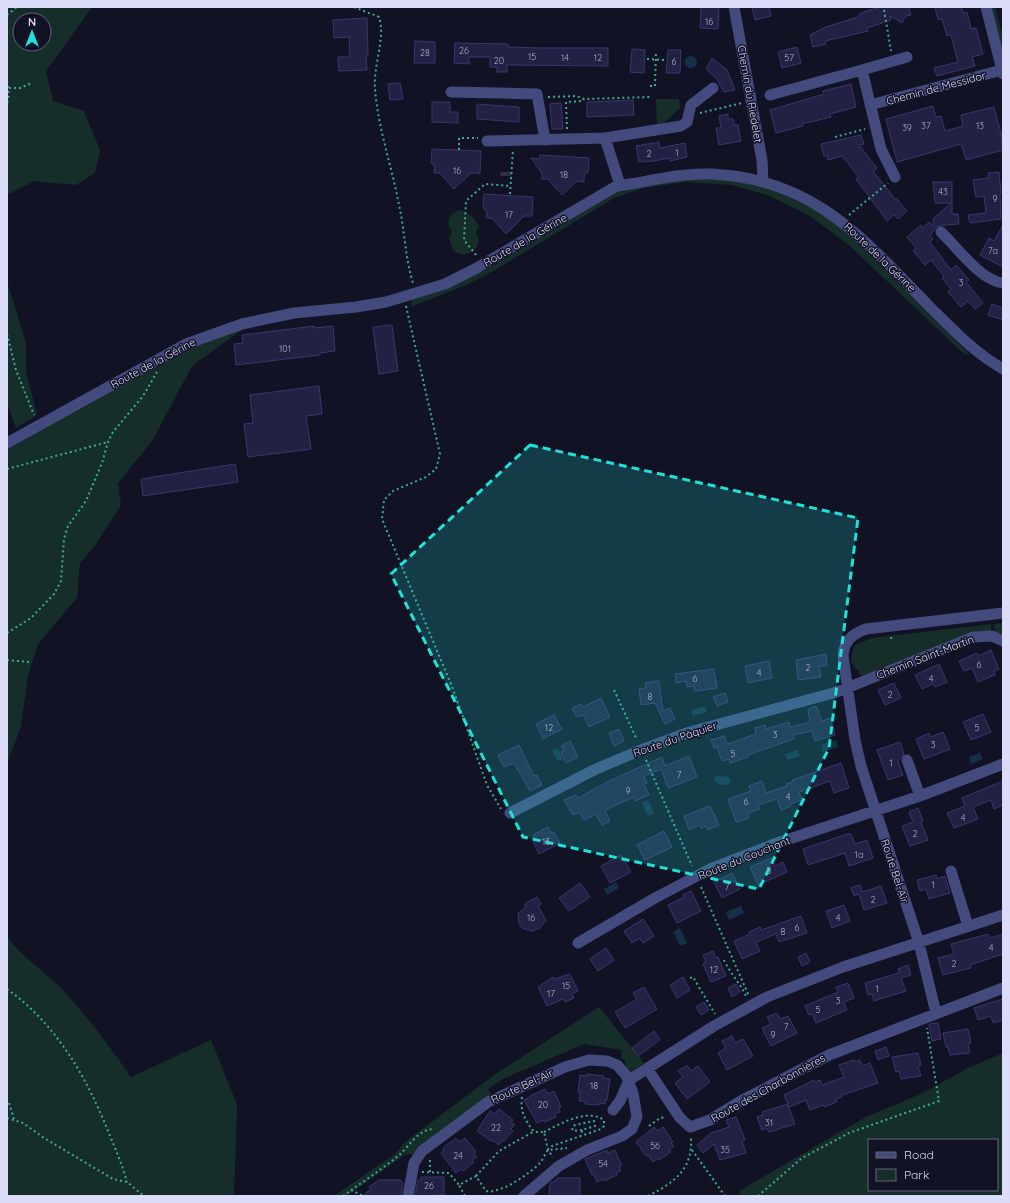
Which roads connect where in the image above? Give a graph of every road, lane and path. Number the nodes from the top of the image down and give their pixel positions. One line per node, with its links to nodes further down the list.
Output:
1 (16, 7): 6 (path)
2 (354, 7): 46 (path)
3 (734, 7): 38 (street, Chemin du Riedelet)
4 (986, 7): 14 (street, Chemin de Messidor)
5 (884, 10): 12 (path)
6 (7, 15)
7 (656, 51): 10 (path)
8 (907, 57): 12 (street)
9 (647, 59): 10 (path)
10 (656, 60): 11 (path); 17 (path)
11 (664, 60)
12 (894, 61): 13 (street)
13 (862, 70): 21 (street); 27 (street, Chemin de Messidor)
14 (1002, 72): 27 (street, Chemin de Messidor)
15 (7, 81): 18 (path)
16 (32, 83): 18 (path)
17 (650, 86)
18 (9, 88): 26 (path)
19 (713, 88): 28 (street)
20 (450, 92): 22 (street)
21 (770, 95)
22 (538, 97): 24 (path); 33 (street)
23 (650, 98): 24 (path)
24 (584, 99): 32 (path)
25 (745, 102): 28 (path)
26 (7, 104)
27 (870, 105): 29 (street, Chemin de Messidor)
28 (689, 116): 31 (street)
29 (875, 126): 30 (path); 37 (street, Chemin de Messidor)
30 (835, 136)
31 (605, 138): 32 (street); 39 (street)
32 (567, 139): 33 (street)
33 (544, 140): 35 (street)
34 (487, 141): 35 (street); 36 (path)
35 (514, 141): 40 (path)
36 (459, 150)
37 (895, 177): 42 (path)
38 (763, 182): 39 (street, Route de la Gérine); 42 (street, Route de la Gérine)
39 (620, 185): 44 (street, Route de la Gérine)
40 (511, 186): 41 (path); 44 (path)
41 (510, 194)
42 (843, 221): 49 (street, Route de la Gérine)
43 (942, 232): 45 (street)
44 (491, 260): 46 (street, Route de la Gérine)
45 (1003, 283)
46 (411, 295): 48 (street, Route de la Gérine); 68 (path)
47 (7, 334): 50 (path)
48 (158, 360): 50 (street, Route de la Gérine); 51 (path)
49 (1003, 369)
50 (38, 426): 52 (street, Route de la Gérine)
51 (108, 442): 53 (path); 55 (path)
52 (7, 443)
53 (7, 469)
54 (1003, 613): 61 (street, Route Bel-Air)
55 (7, 633)
56 (891, 634): 58 (path)
57 (1003, 641): 61 (street, Chemin Saint-Martin)
58 (892, 642)
59 (7, 660): 60 (path)
60 (29, 662)
61 (847, 688): 63 (street, Route du Pâquier); 67 (street, Route Bel-Air)
62 (614, 690): 63 (path)
63 (641, 750): 68 (street, Route du Pâquier); 70 (path)
64 (907, 760): 66 (street)
65 (1003, 764): 66 (street, Route du Couchant)
66 (920, 796): 67 (street, Route du Couchant)
67 (875, 811): 70 (street, Route du Couchant); 74 (street, Route Bel-Air)
68 (510, 813)
69 (951, 871): 72 (street)
70 (696, 876): 73 (street, Route du Couchant); 79 (path)
71 (1003, 915): 72 (street)
72 (968, 926): 74 (street)
73 (578, 943)
74 (919, 943): 79 (street); 80 (street)
75 (724, 960): 79 (path)
76 (690, 978): 81 (path)
77 (7, 988): 104 (path)
78 (1003, 988): 80 (street, Route des Charbonnières)
79 (750, 1002): 83 (street)
80 (936, 1013): 82 (street, Route des Charbonnières)
81 (716, 1017)
82 (925, 1017): 92 (street, Route des Charbonnières); 115 (path)
83 (647, 1068): 84 (street); 89 (street)
84 (629, 1080): 85 (street, Route Bel-Air); 87 (street); 99 (street, Route Bel-Air)
85 (523, 1084): 93 (street, Route Bel-Air); 95 (path)
86 (9, 1103): 90 (path)
87 (613, 1110)
88 (7, 1118): 90 (path)
89 (680, 1118): 91 (path); 92 (street)
90 (14, 1119): 104 (path)
91 (649, 1126)
92 (690, 1127): 100 (path)
93 (451, 1129): 102 (street, Route Bel-Air); 106 (path)
94 (582, 1130): 94 (path); 97 (path)
95 (534, 1132): 96 (path); 103 (path)
96 (544, 1132): 97 (path); 98 (path)
97 (582, 1135): 98 (path)
98 (548, 1150): 99 (path); 101 (path); 103 (path)
99 (587, 1150): 101 (street, Route Bel-Air)
100 (692, 1150): 113 (path); 114 (path)
101 (558, 1166): 112 (street, Route Bel-Air)
102 (412, 1172): 105 (path); 110 (street, Route Bel-Air)
103 (476, 1176): 105 (path)
104 (127, 1182): 107 (path)
105 (459, 1185): 111 (path)
106 (351, 1190): 108 (path); 109 (path)
107 (144, 1196)
108 (343, 1196)
109 (363, 1196)
110 (408, 1196)
111 (465, 1196)
112 (524, 1196)
113 (648, 1196)
114 (725, 1196)
115 (758, 1196)

